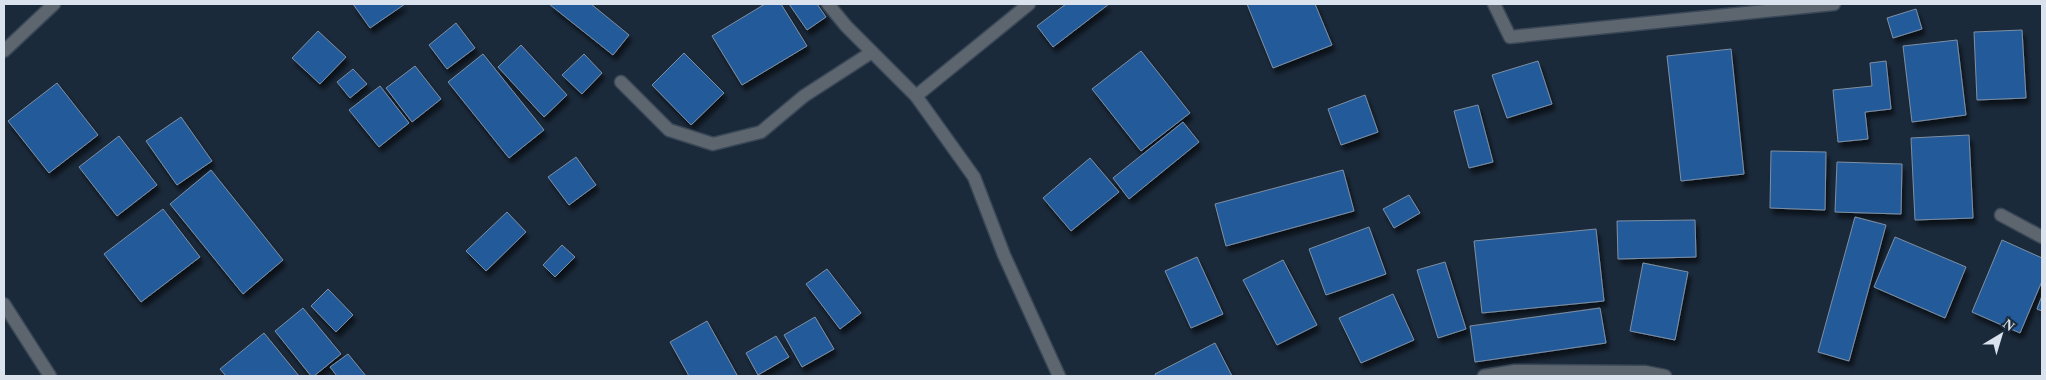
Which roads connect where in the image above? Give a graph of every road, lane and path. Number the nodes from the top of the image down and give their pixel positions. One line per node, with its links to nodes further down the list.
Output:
1 (54, 4): 6 (street)
2 (828, 4): 7 (street)
3 (1030, 4): 9 (street)
4 (1494, 4): 5 (street)
5 (1834, 4)
6 (4, 51)
7 (872, 52): 8 (street); 9 (street)
8 (621, 82)
9 (916, 96): 14 (street)
10 (2000, 215): 11 (street)
11 (2042, 237)
12 (4, 304): 13 (street)
13 (50, 376)
14 (1059, 376)
15 (1484, 376): 16 (street)
16 (1665, 376)

